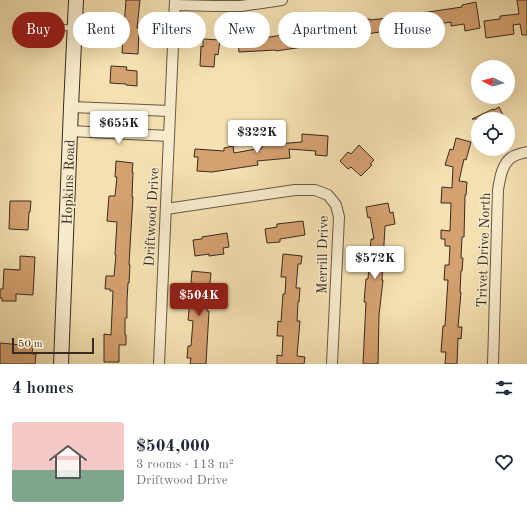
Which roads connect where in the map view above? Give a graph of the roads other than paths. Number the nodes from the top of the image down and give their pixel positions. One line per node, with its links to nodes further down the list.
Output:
1 (76, 0): 4 (street, Hopkins Road)
2 (282, 0): 3 (street)
3 (175, 3): 7 (street, Driftwood Drive)
4 (75, 12)
5 (73, 48): 6 (street, Hopkins Road)
6 (71, 107): 7 (street); 8 (street, Hopkins Road)
7 (170, 111): 9 (street, Driftwood Drive)
8 (70, 132): 9 (street); 12 (street, Hopkins Road)
9 (169, 136): 11 (street, Driftwood Drive)
10 (527, 152): 15 (street, Trivet Drive North)
11 (166, 209): 13 (street, Driftwood Drive); 14 (street, Merrill Drive)
12 (61, 364)
13 (159, 364)
14 (332, 364)
15 (493, 364)

